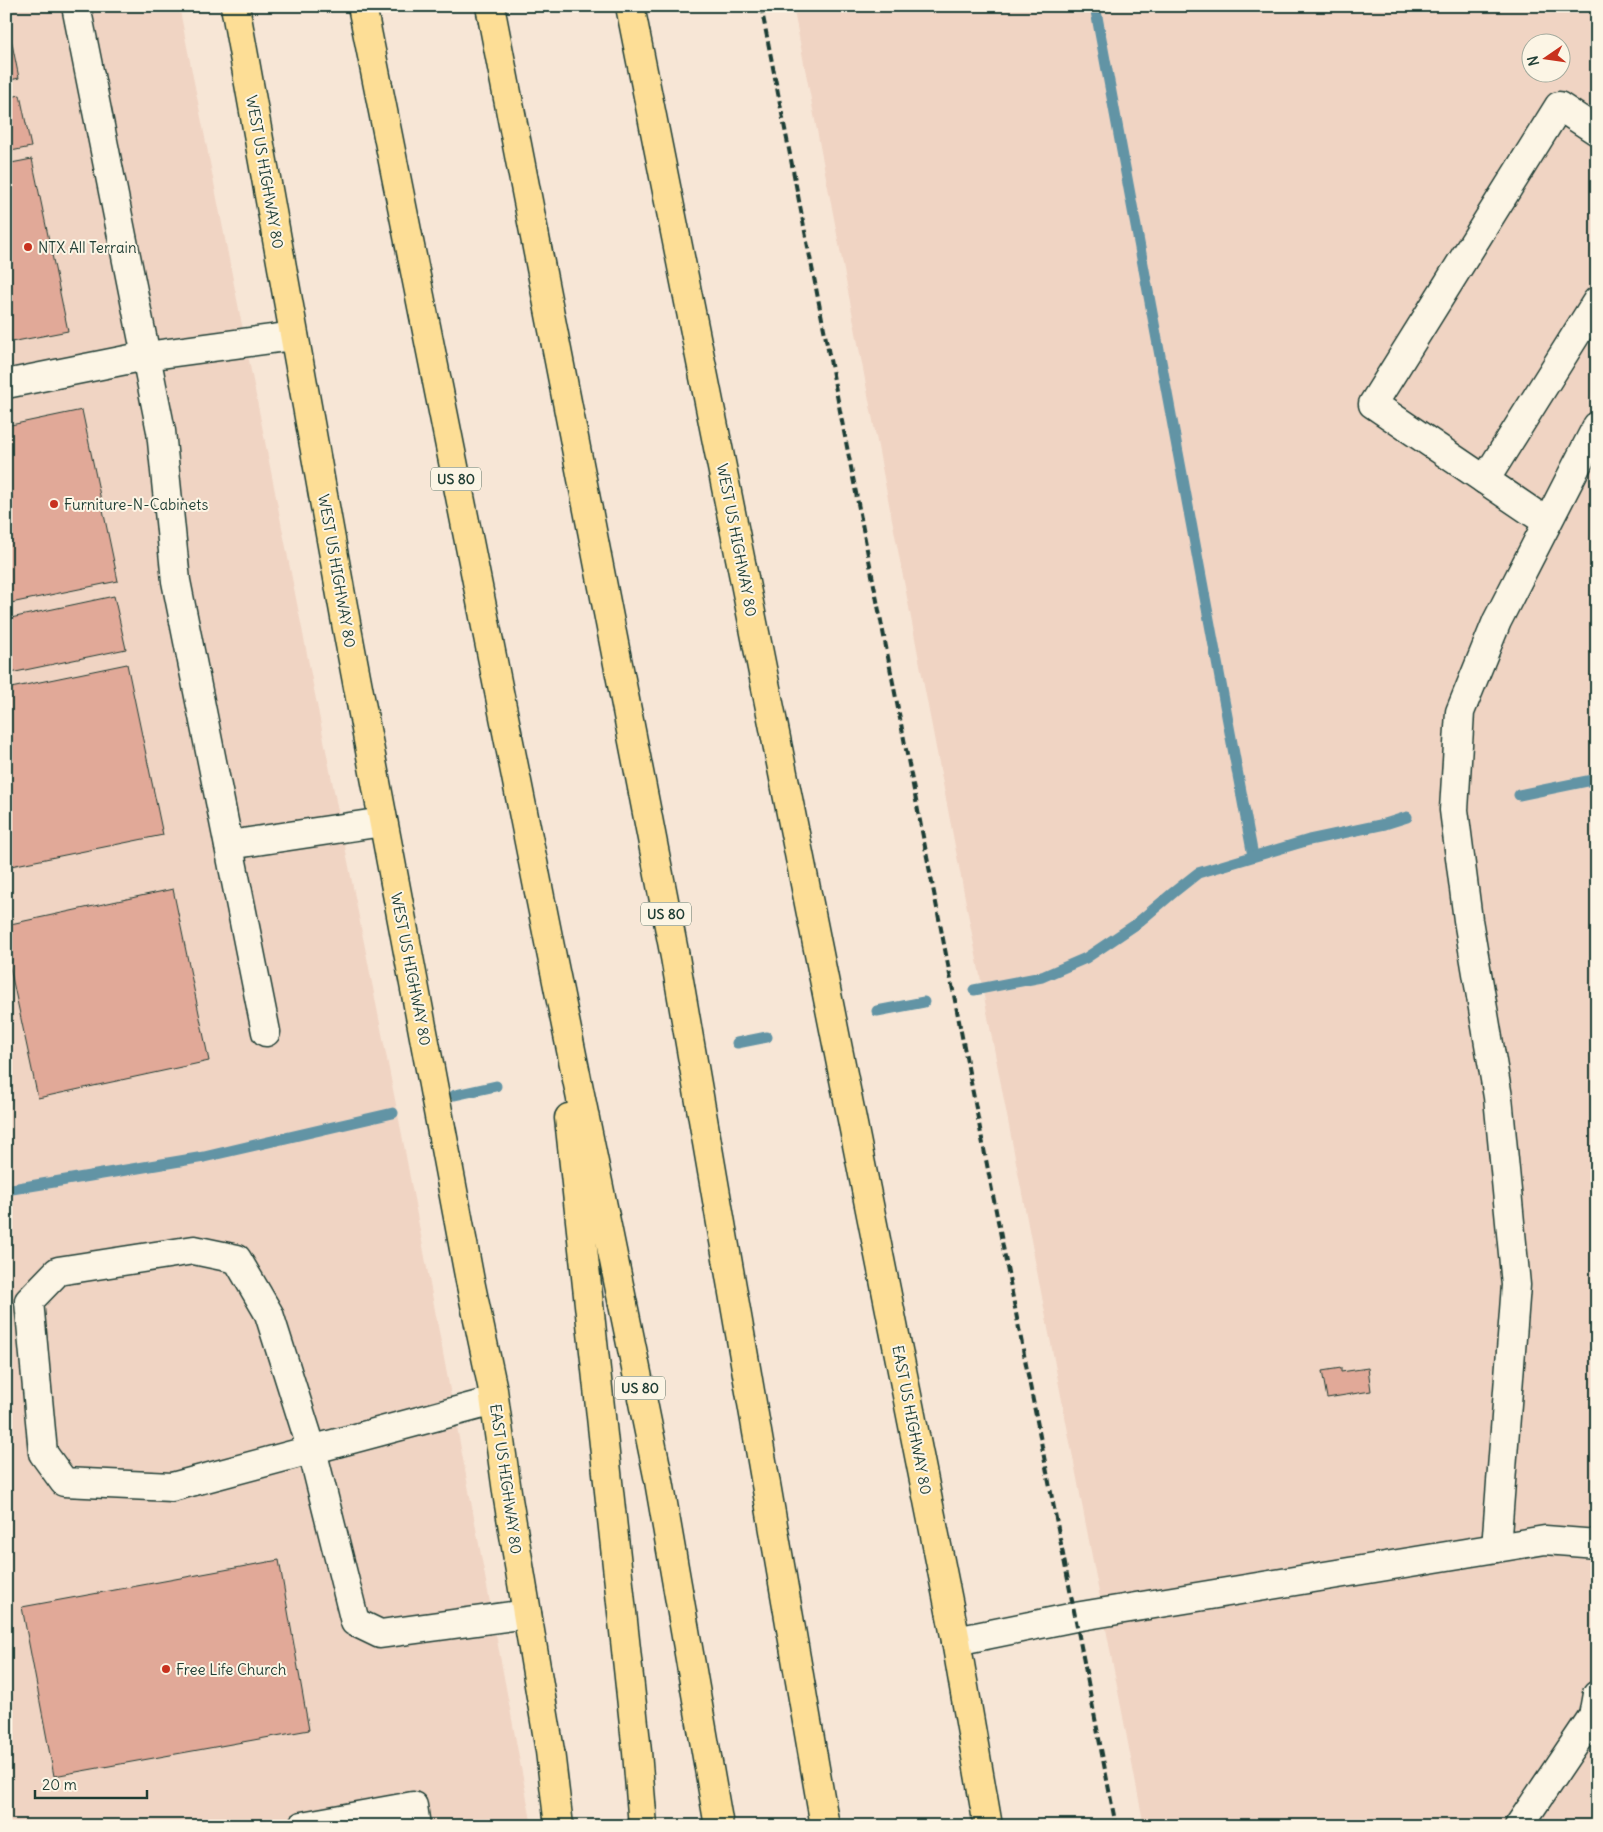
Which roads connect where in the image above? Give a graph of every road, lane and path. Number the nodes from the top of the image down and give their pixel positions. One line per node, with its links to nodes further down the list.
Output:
1 (76, 6): 9 (lane)
2 (235, 6): 8 (main road, WEST US HIGHWAY 80)
3 (362, 6): 16 (main road, US 80)
4 (490, 6): 32 (main road, US 80)
5 (630, 6): 17 (main road, WEST US HIGHWAY 80)
6 (1597, 131): 12 (lane)
7 (1597, 301): 12 (lane)
8 (294, 336): 9 (lane); 14 (main road, WEST US HIGHWAY 80)
9 (146, 356): 10 (lane); 15 (lane)
10 (6, 384)
11 (1597, 426): 13 (lane)
12 (1485, 480): 13 (lane)
13 (1546, 522): 23 (lane)
14 (384, 822): 15 (lane); 19 (main road, WEST US HIGHWAY 80)
15 (229, 845): 18 (lane)
16 (551, 952): 30 (main road); 31 (main road, US 80)
17 (831, 1015): 25 (main road, EAST US HIGHWAY 80)
18 (266, 1032)
19 (443, 1134): 20 (main road, EAST US HIGHWAY 80)
20 (494, 1401): 21 (lane); 24 (main road, EAST US HIGHWAY 80)
21 (312, 1450): 21 (lane); 24 (lane)
22 (1597, 1544): 23 (lane)
23 (1496, 1548): 25 (lane)
24 (527, 1614): 29 (main road, EAST US HIGHWAY 80)
25 (956, 1641): 33 (main road, EAST US HIGHWAY 80)
26 (1597, 1694): 34 (lane)
27 (302, 1826): 28 (lane)
28 (416, 1826)
29 (559, 1826)
30 (643, 1826)
31 (720, 1826)
32 (825, 1826)
33 (988, 1826)
34 (1519, 1826)

